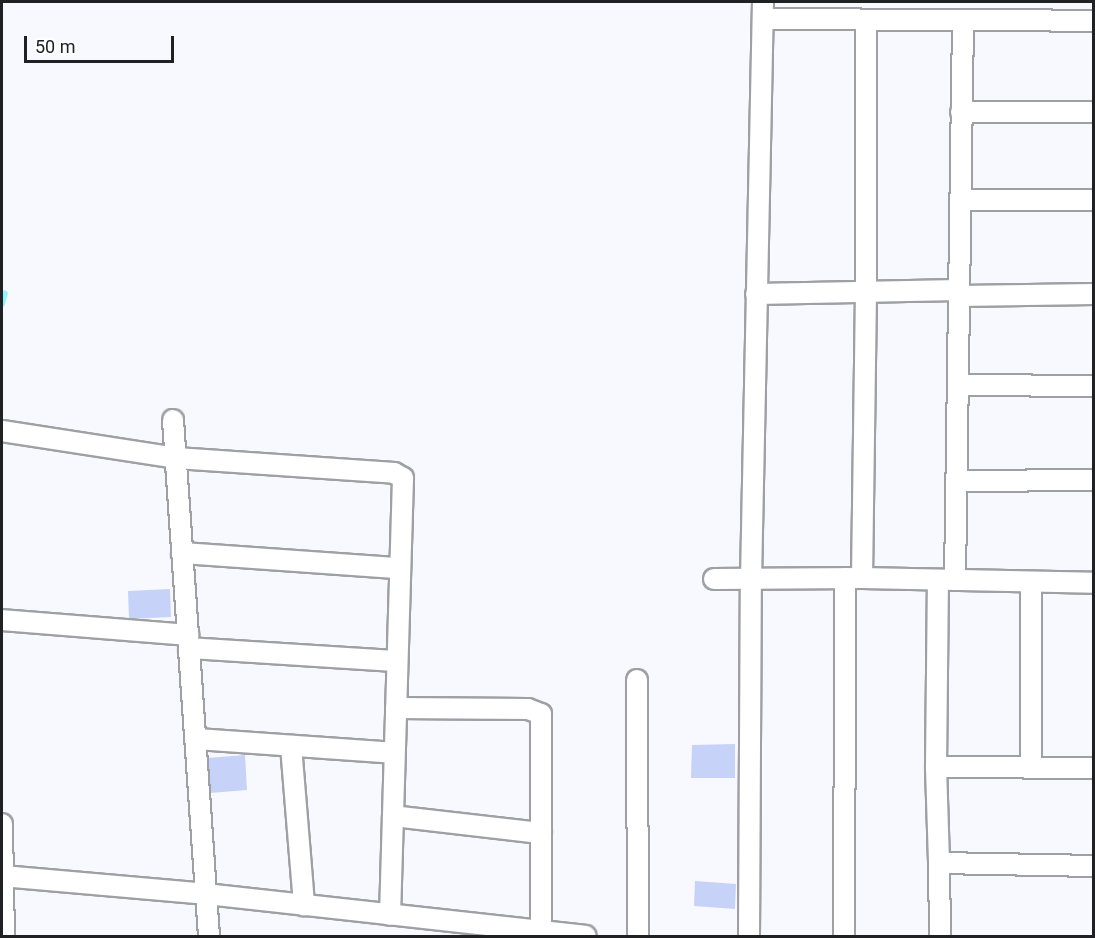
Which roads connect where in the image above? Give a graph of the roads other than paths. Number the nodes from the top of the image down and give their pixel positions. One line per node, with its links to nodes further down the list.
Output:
1 (763, 10): 3 (street); 11 (street)
2 (907, 11): 3 (street); 4 (street)
3 (866, 20): 12 (street)
4 (963, 21): 5 (street); 6 (street)
5 (1094, 21)
6 (961, 112): 7 (street); 8 (street)
7 (1094, 112)
8 (962, 200): 9 (street); 10 (street)
9 (1094, 200)
10 (959, 293): 12 (street); 13 (street); 14 (street)
11 (756, 294): 12 (street); 25 (street)
12 (867, 294): 23 (street)
13 (1094, 294)
14 (958, 385): 15 (street); 20 (street)
15 (1094, 386)
16 (173, 420): 18 (street)
17 (2, 431): 18 (street)
18 (176, 458): 21 (street); 22 (street)
19 (1094, 480): 20 (street)
20 (956, 481): 26 (street)
21 (182, 553): 22 (street); 30 (street)
22 (399, 568): 31 (street)
23 (853, 578): 25 (street); 26 (street); 55 (street)
24 (714, 579): 25 (street)
25 (751, 579): 54 (street)
26 (946, 580): 27 (street); 37 (street)
27 (1031, 582): 28 (street); 38 (street)
28 (1094, 583)
29 (2, 620): 30 (street)
30 (189, 641): 31 (street); 34 (street)
31 (397, 661): 33 (street)
32 (636, 680): 53 (street)
33 (396, 708): 36 (street); 42 (street)
34 (196, 739): 35 (street); 46 (street)
35 (291, 746): 36 (street); 47 (street)
36 (394, 753): 40 (street)
37 (936, 767): 38 (street); 43 (street)
38 (1031, 768): 39 (street)
39 (1094, 768)
40 (393, 816): 42 (street); 48 (street)
41 (2, 824): 45 (street)
42 (541, 832): 49 (street)
43 (939, 863): 44 (street); 56 (street)
44 (1094, 866)
45 (2, 876): 46 (street); 50 (street)
46 (206, 894): 47 (street); 51 (street)
47 (304, 905): 48 (street)
48 (390, 915): 49 (street)
49 (541, 935): 52 (street)
50 (4, 936)
51 (209, 936)
52 (586, 936)
53 (638, 936)
54 (749, 936)
55 (844, 936)
56 (940, 936)

